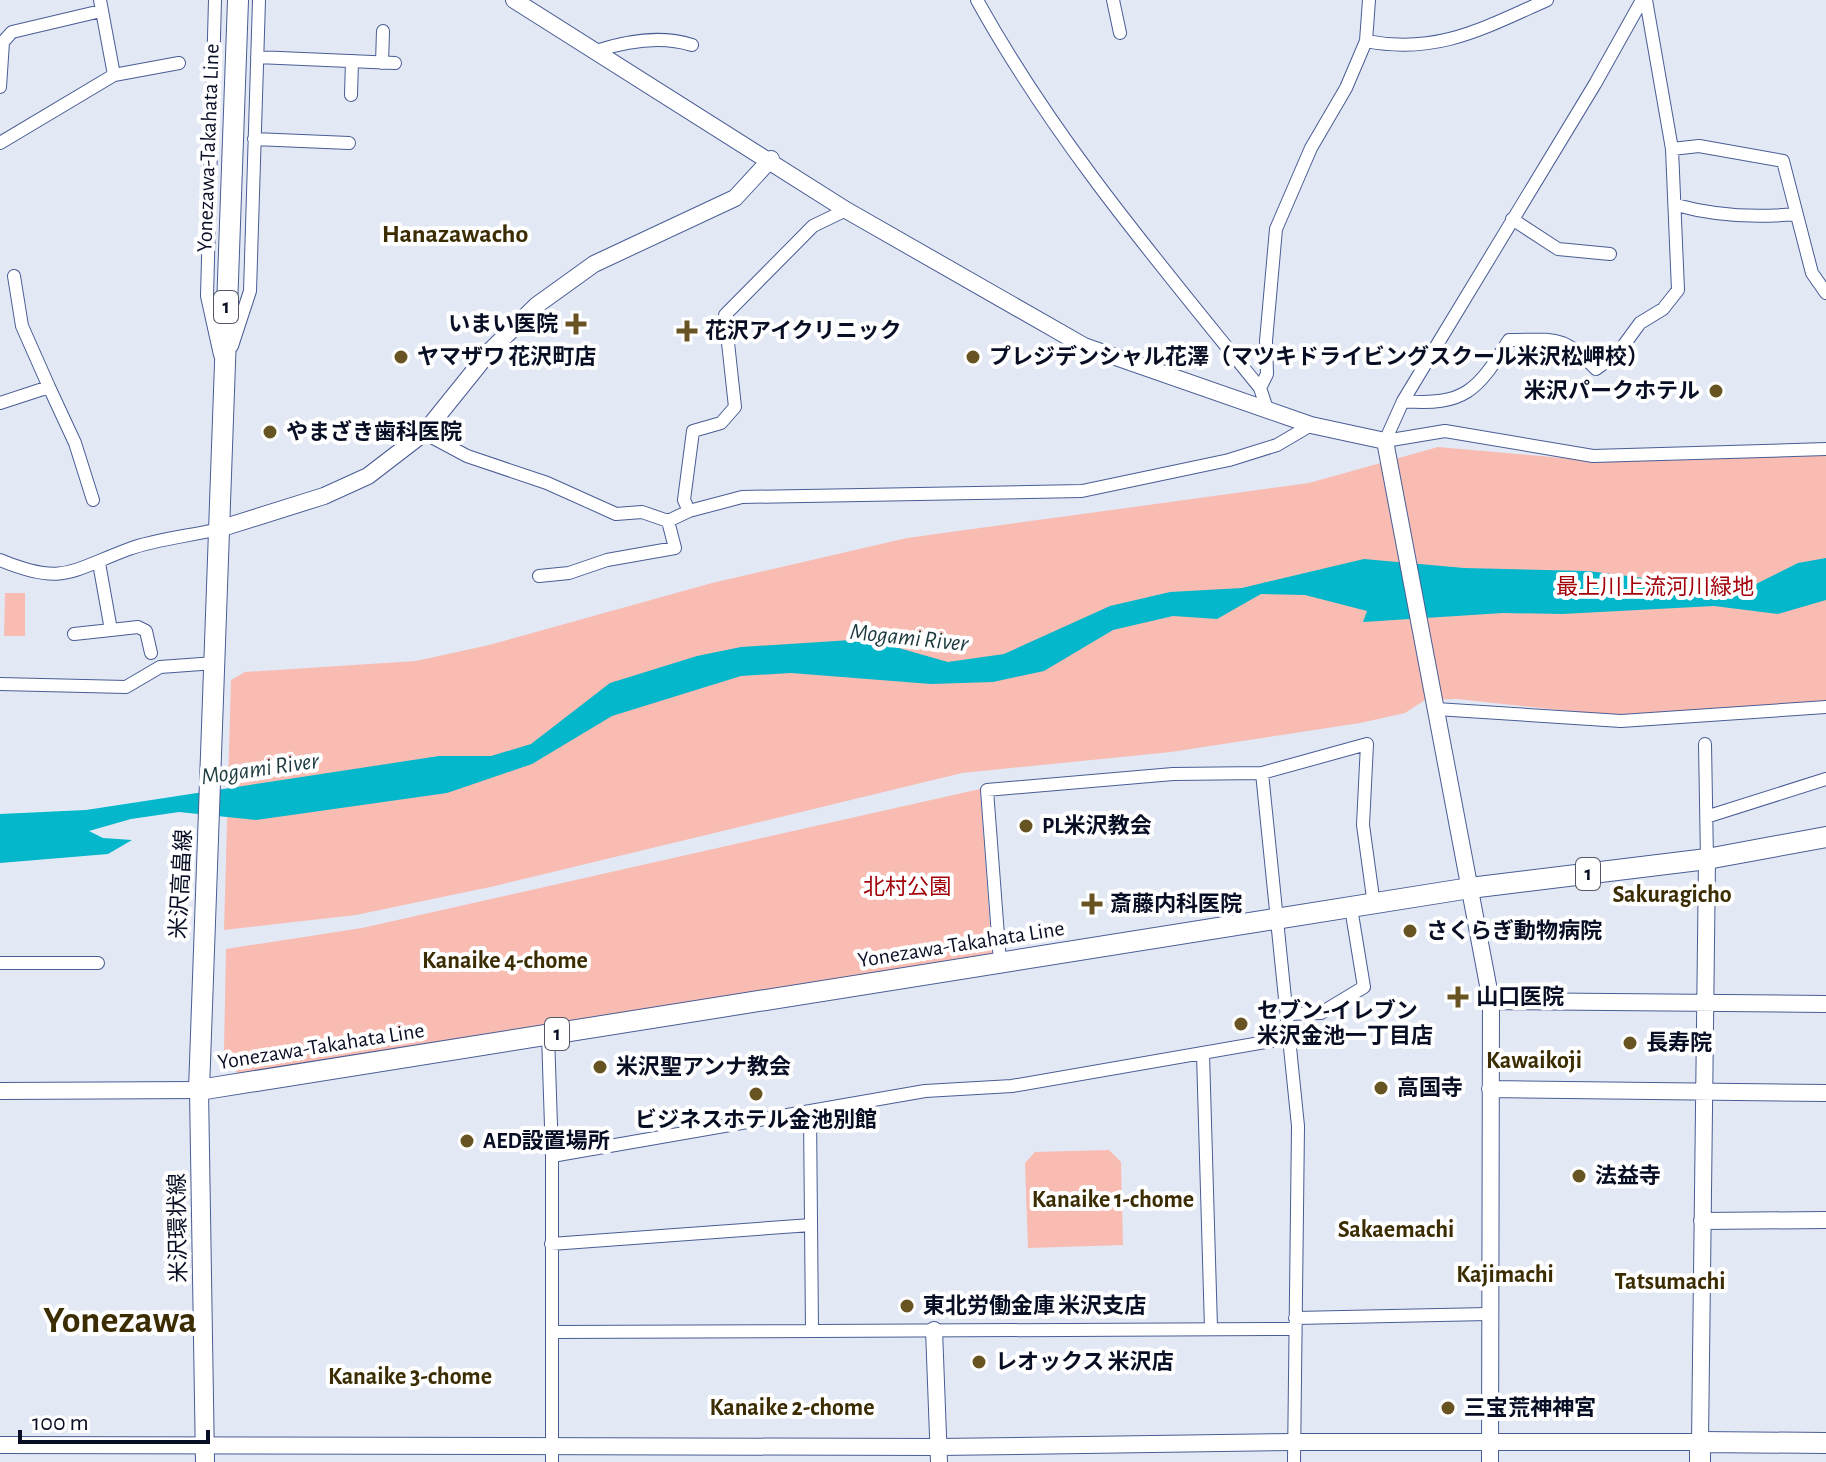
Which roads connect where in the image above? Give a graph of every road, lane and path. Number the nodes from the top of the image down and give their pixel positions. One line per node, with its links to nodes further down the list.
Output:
1 (215, 0): 34 (street)
2 (238, 0): 34 (main road, Yonezawa-Takahata Line / 1)
3 (259, 0): 16 (street)
4 (514, 0): 15 (street)
5 (977, 0): 36 (street)
6 (1113, 0): 12 (street)
7 (1369, 0): 13 (street)
8 (1547, 0): 13 (street)
9 (1644, 0): 25 (street); 30 (street)
10 (101, 5): 19 (street); 20 (street)
11 (383, 31): 17 (street)
12 (1120, 33)
13 (1366, 41): 36 (street)
14 (692, 45): 15 (street)
15 (596, 51): 26 (street)
16 (257, 57): 17 (street); 22 (street)
17 (352, 61): 21 (street)
18 (179, 63): 19 (street)
19 (114, 75): 23 (street)
20 (0, 87)
21 (351, 95)
22 (254, 139): 24 (street); 34 (street)
23 (0, 143)
24 (349, 143)
25 (1672, 149): 27 (street); 29 (street)
26 (771, 159): 28 (street); 41 (street)
27 (1676, 205): 29 (street); 37 (street)
28 (846, 210): 39 (street); 45 (street)
29 (1795, 214): 33 (street)
30 (1512, 219): 31 (street); 37 (street)
31 (1610, 254)
32 (14, 276): 35 (street)
33 (1826, 293)
34 (224, 369): 47 (main road, Yonezawa-Takahata Line / 1)
35 (49, 387): 38 (street); 44 (street)
36 (1260, 388): 39 (street)
37 (1403, 401): 42 (street)
38 (0, 403)
39 (1267, 409): 40 (street)
40 (1311, 425): 42 (street); 45 (street)
41 (424, 433): 46 (street); 47 (street)
42 (1385, 441): 43 (street); 57 (street)
43 (1826, 449)
44 (93, 500)
45 (689, 511): 46 (street)
46 (668, 521): 50 (street)
47 (219, 529): 49 (street); 54 (main road, Yonezawa-Takahata Line / 1)
48 (0, 560): 49 (street)
49 (99, 563): 51 (street)
50 (539, 576)
51 (111, 630): 52 (street); 53 (street)
52 (74, 634)
53 (151, 653)
54 (215, 672): 55 (street); 79 (main road, 米沢高畠線 / 1)
55 (0, 684)
56 (1826, 707): 57 (street)
57 (1436, 709): 64 (street)
58 (1705, 744): 61 (street)
59 (1262, 773): 65 (street); 67 (street); 68 (street)
60 (1826, 779): 61 (street)
61 (1709, 816): 63 (street)
62 (1826, 837): 63 (main road, Yonezawa-Takahata Line / 1)
63 (1707, 859): 64 (main road, Yonezawa-Takahata Line / 1); 72 (street)
64 (1470, 888): 65 (main road, Yonezawa-Takahata Line / 1); 71 (street)
65 (1374, 905): 66 (main road, Yonezawa-Takahata Line / 1)
66 (1351, 908): 67 (main road, Yonezawa-Takahata Line / 1); 74 (street)
67 (1275, 919): 68 (main road, Yonezawa-Takahata Line / 1); 74 (street)
68 (1000, 962): 75 (main road, Yonezawa-Takahata Line / 1)
69 (0, 963): 70 (street)
70 (98, 963)
71 (1491, 1001): 72 (street); 78 (street)
72 (1707, 1004): 73 (street); 81 (street)
73 (1826, 1004)
74 (1286, 1014): 76 (street)
75 (548, 1035): 79 (main road, Yonezawa-Takahata Line / 1); 84 (street)
76 (1289, 1038): 77 (street); 90 (street)
77 (1203, 1054): 83 (street); 91 (street)
78 (1490, 1089): 81 (street); 89 (street)
79 (199, 1090): 80 (street); 101 (main road, 米沢環状線)
80 (0, 1091)
81 (1705, 1093): 82 (street); 86 (street)
82 (1826, 1093)
83 (810, 1113): 84 (street); 87 (street)
84 (552, 1156): 88 (street)
85 (1826, 1220): 86 (street)
86 (1702, 1221): 100 (street)
87 (811, 1225): 88 (street); 92 (street)
88 (551, 1244): 94 (street)
89 (1488, 1314): 90 (street); 96 (street)
90 (1295, 1324): 91 (street); 95 (street)
91 (1211, 1328): 93 (street)
92 (812, 1330): 93 (street); 94 (street)
93 (934, 1330): 102 (street)
94 (552, 1332): 98 (street)
95 (1295, 1442): 96 (street); 102 (street); 104 (street)
96 (1490, 1442): 100 (street); 105 (street)
97 (1826, 1443): 100 (main road)
98 (551, 1444): 101 (street); 102 (street); 103 (street)
99 (0, 1445): 101 (street)
100 (1700, 1452)
101 (205, 1453)
102 (938, 1454)
103 (552, 1462)
104 (1294, 1462)
105 (1490, 1462)

